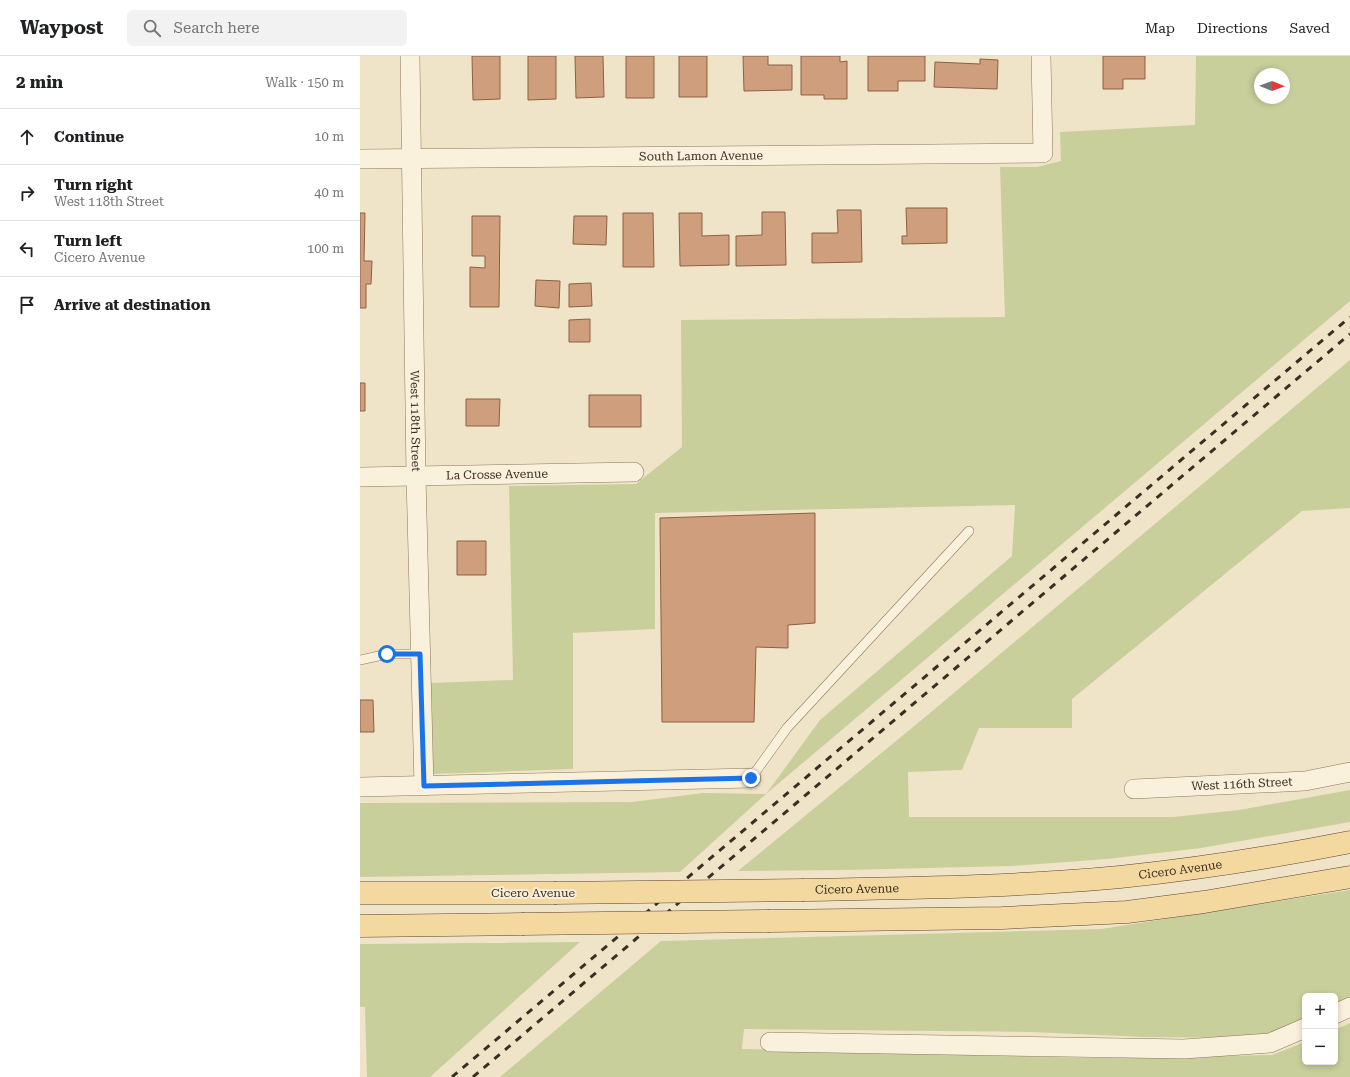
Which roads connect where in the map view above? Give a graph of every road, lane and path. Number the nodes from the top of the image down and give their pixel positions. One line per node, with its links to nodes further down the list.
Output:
1 (410, 56): 4 (street, West 118th Street)
2 (1041, 56): 4 (street, South Lamon Avenue)
3 (360, 159): 4 (street, South Lamon Avenue)
4 (411, 159): 6 (street, West 118th Street)
5 (634, 472): 6 (street, La Crosse Avenue)
6 (416, 476): 7 (street, La Crosse Avenue); 9 (street, West 118th Street)
7 (360, 477)
8 (969, 531): 12 (lane)
9 (420, 654): 10 (lane); 13 (street, West 118th Street)
10 (360, 660)
11 (1350, 772): 15 (street, West 116th Street)
12 (751, 778): 13 (street)
13 (424, 786): 14 (street)
14 (360, 787)
15 (1134, 789)
16 (1350, 842): 18 (main road, Cicero Avenue, bridge)
17 (1350, 877): 19 (main road, bridge)
18 (360, 893)
19 (360, 926)
20 (1350, 1007): 21 (street)
21 (1338, 1013)
22 (1303, 1029): 23 (street)
23 (770, 1042)

